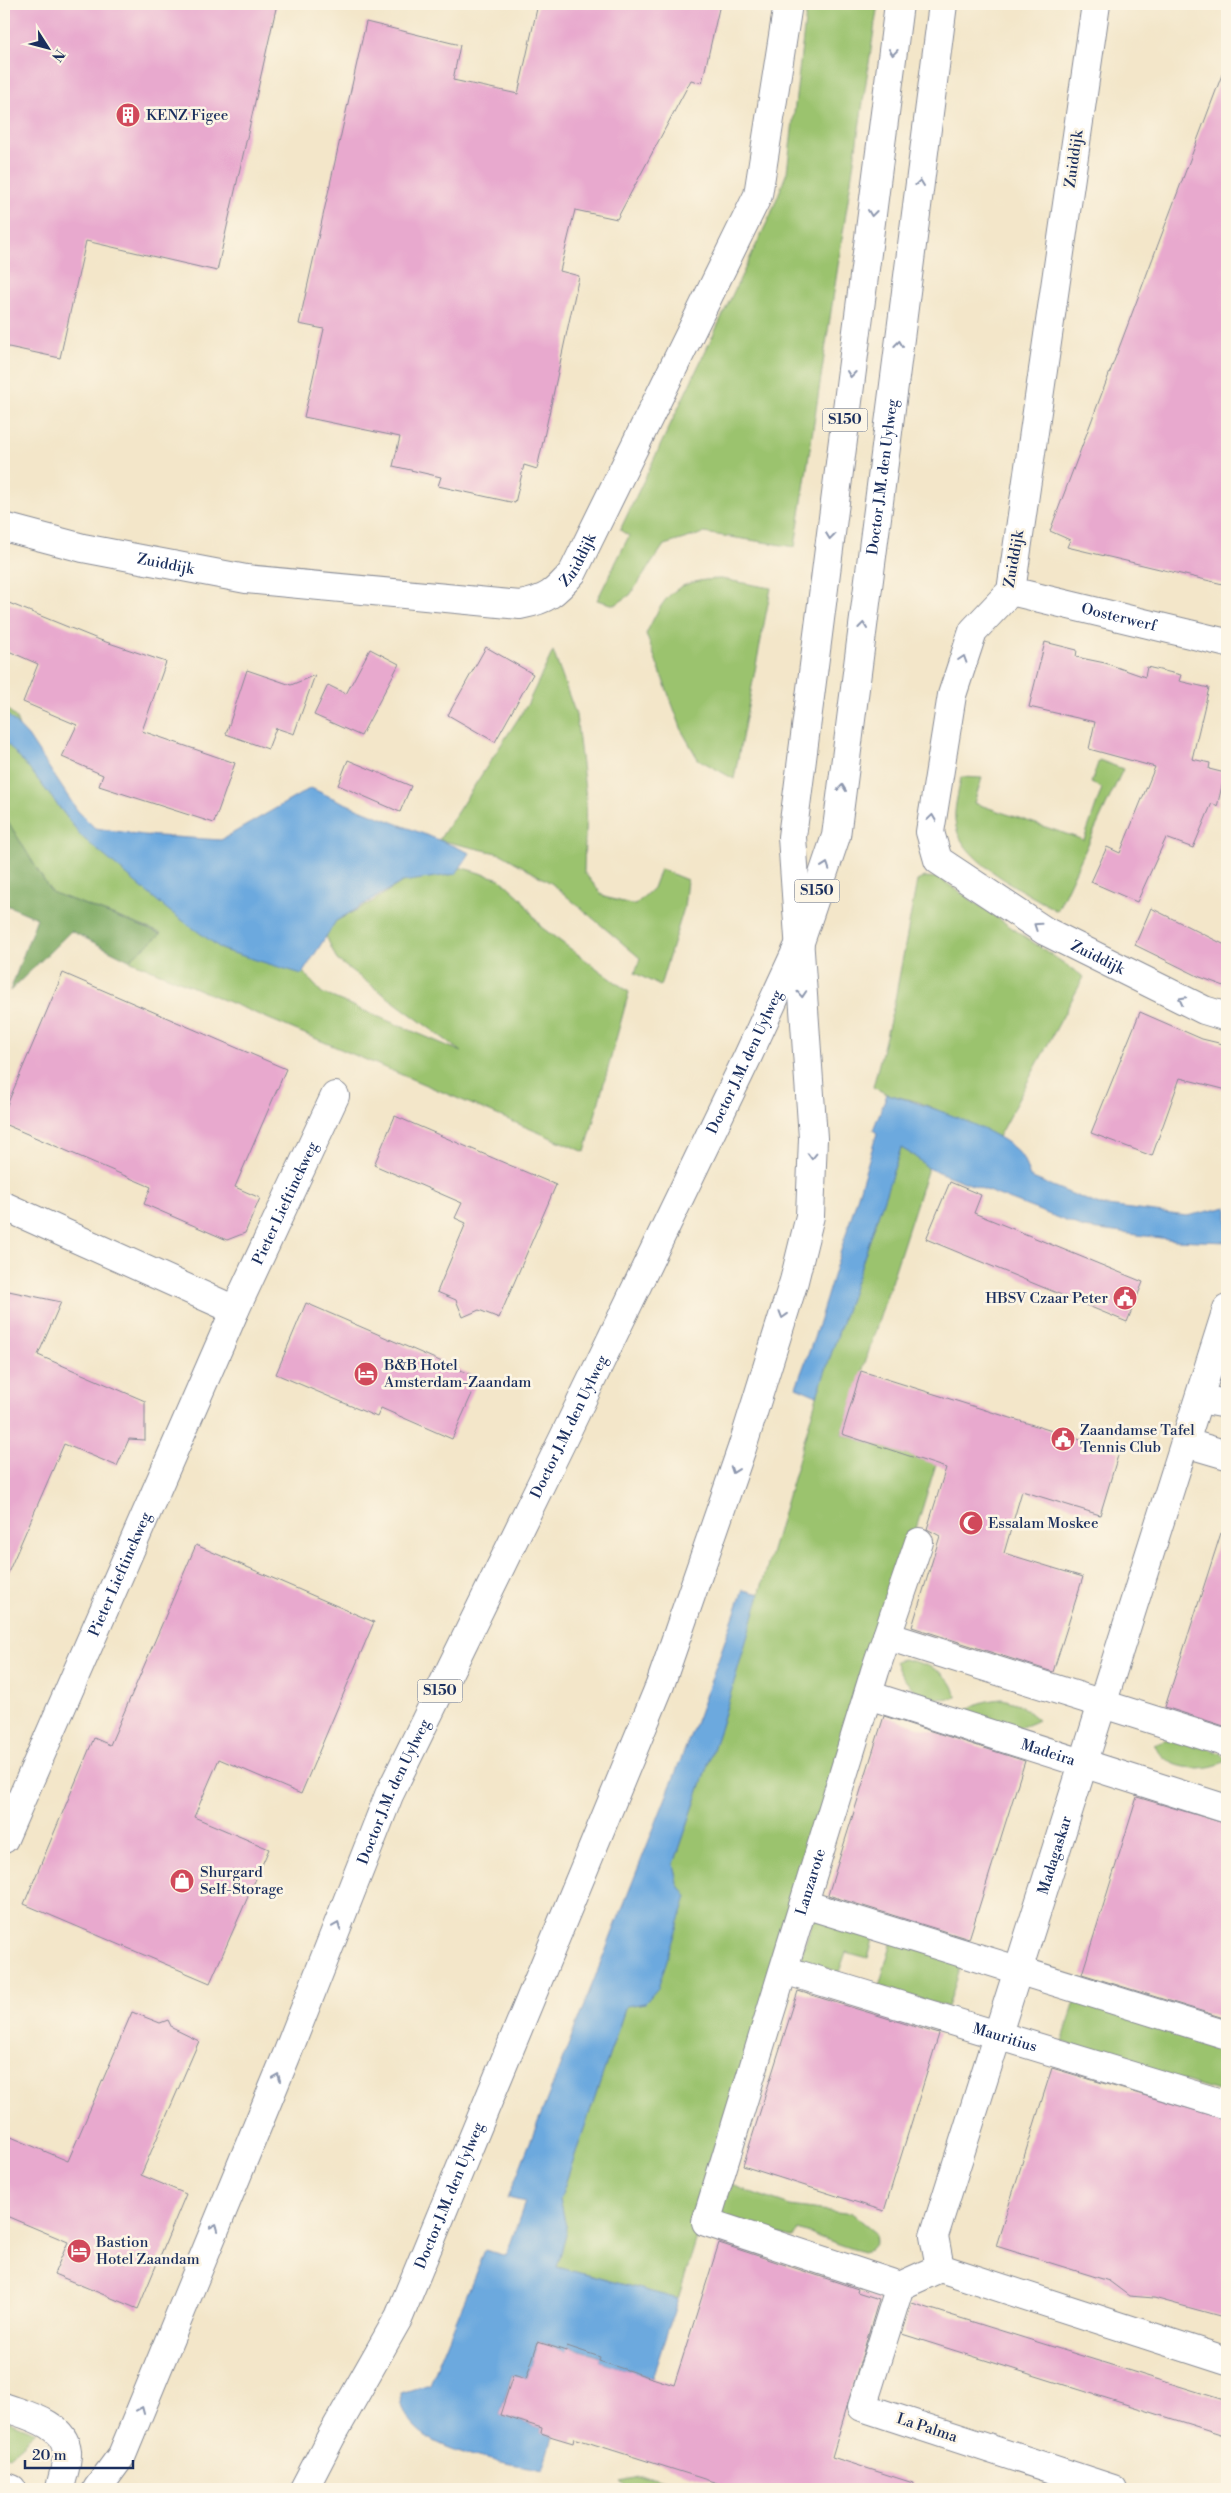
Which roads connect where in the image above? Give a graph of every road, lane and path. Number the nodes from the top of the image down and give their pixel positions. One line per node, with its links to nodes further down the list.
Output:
1 (788, 4): 5 (street, Zuiddijk)
2 (899, 4): 8 (street, Doctor J.M. den Uylweg / S150, one-way to 8)
3 (943, 4): 8 (street, Doctor J.M. den Uylweg / S150, one-way to 3)
4 (1096, 4): 6 (street, Zuiddijk)
5 (4, 527)
6 (1011, 591): 7 (street, Oosterwerf); 9 (street, Zuiddijk, one-way to 6)
7 (1227, 643)
8 (799, 945): 36 (street, Doctor J.M. den Uylweg / S150, one-way to 8); 42 (street, Doctor J.M. den Uylweg / S150, one-way to 42)
9 (1227, 1017)
10 (334, 1096): 13 (street, Pieter Lieftinckweg)
11 (4, 1206): 13 (street)
12 (1227, 1309): 14 (street, Madagaskar)
13 (235, 1310): 25 (street, Pieter Lieftinckweg)
14 (1200, 1400): 15 (street); 16 (street, Madagaskar)
15 (1227, 1404)
16 (1186, 1444): 17 (street); 21 (street, Madagaskar)
17 (1227, 1455)
18 (919, 1542): 19 (street, Lanzarote)
19 (887, 1636): 20 (street, Lanzarote); 21 (street)
20 (868, 1695): 23 (street, Madeira); 26 (street, Lanzarote)
21 (1104, 1704): 22 (street); 23 (street, Madagaskar)
22 (1227, 1743)
23 (1085, 1763): 24 (street, Madeira); 28 (street, Madagaskar)
24 (1227, 1809)
25 (4, 1839)
26 (804, 1904): 27 (street, Lanzarote); 28 (street)
27 (784, 1970): 29 (street, Mauritius); 33 (street, Lanzarote)
28 (1019, 1970): 29 (street, Madagaskar); 30 (street)
29 (998, 2035): 31 (street, Mauritius); 32 (street, Madagaskar)
30 (1227, 2035)
31 (1227, 2105)
32 (940, 2268): 33 (street); 34 (street)
33 (900, 2286): 43 (street, La Palma)
34 (1227, 2361)
35 (4, 2407): 39 (street)
36 (122, 2455): 40 (street); 41 (street, Doctor J.M. den Uylweg / S150)
37 (4, 2486): 38 (street)
38 (12, 2489)
39 (60, 2489)
40 (71, 2489)
41 (97, 2489)
42 (304, 2489)
43 (1113, 2489)

